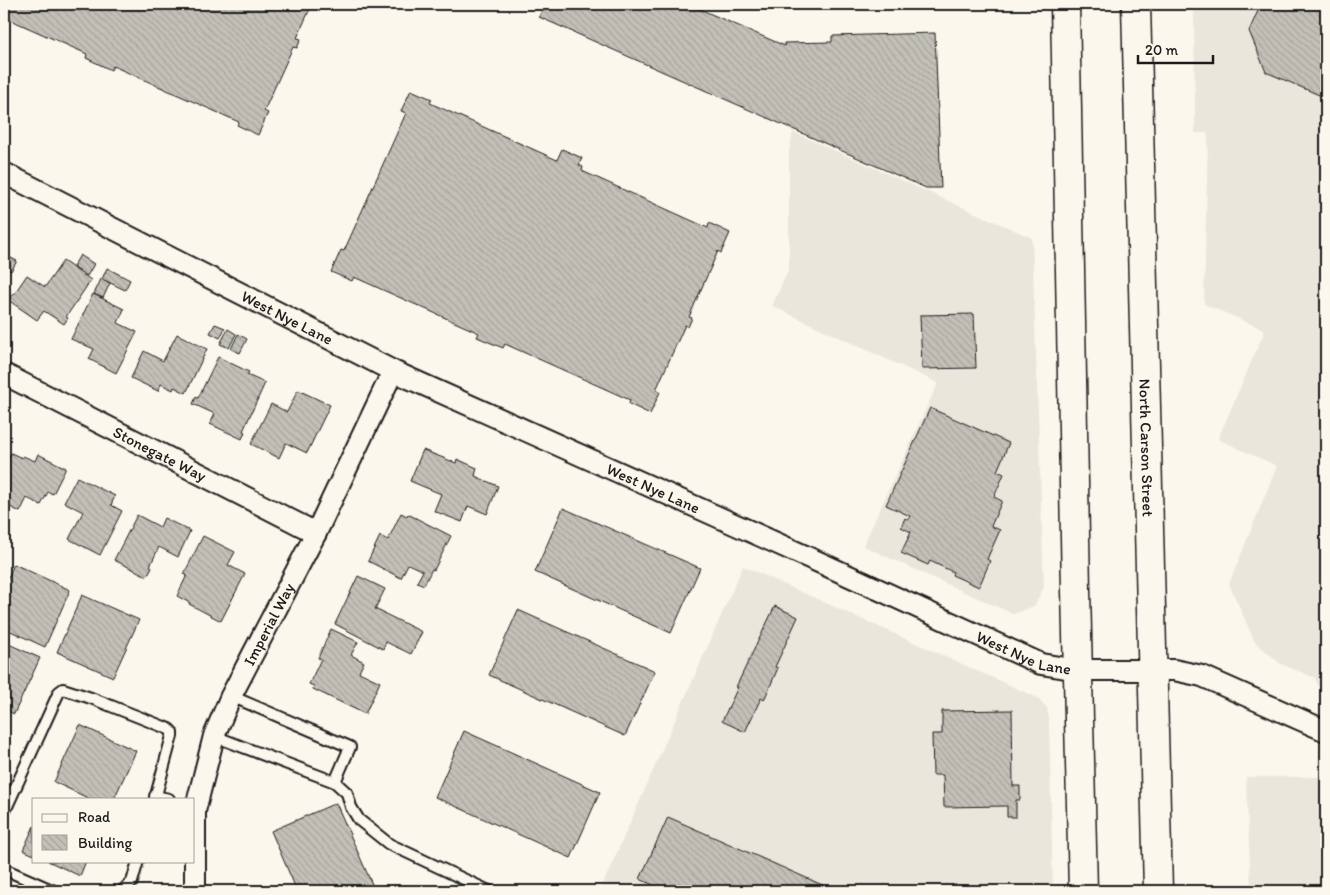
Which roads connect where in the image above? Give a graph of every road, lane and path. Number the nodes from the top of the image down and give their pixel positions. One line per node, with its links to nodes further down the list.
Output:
1 (1066, 4): 7 (main road)
2 (1136, 4): 8 (main road, North Carson Street)
3 (4, 173): 4 (street, West Nye Lane)
4 (393, 371): 6 (street, Imperial Way); 7 (street, West Nye Lane)
5 (4, 374): 6 (street, Stonegate Way)
6 (316, 532): 9 (street, Imperial Way)
7 (1078, 670): 8 (street, West Nye Lane); 23 (main road)
8 (1153, 670): 10 (street, West Nye Lane); 24 (main road, North Carson Street)
9 (231, 696): 11 (street, Imperial Way); 12 (lane)
10 (1326, 731)
11 (214, 736): 12 (lane); 14 (street, Imperial Way)
12 (335, 782): 22 (lane)
13 (155, 798): 15 (lane)
14 (195, 804)
15 (4, 813)
16 (138, 862): 20 (lane)
17 (194, 862): 21 (street, Imperial Way)
18 (4, 869): 19 (lane)
19 (54, 891)
20 (122, 891)
21 (195, 891)
22 (488, 891)
23 (1083, 891)
24 (1158, 891)

